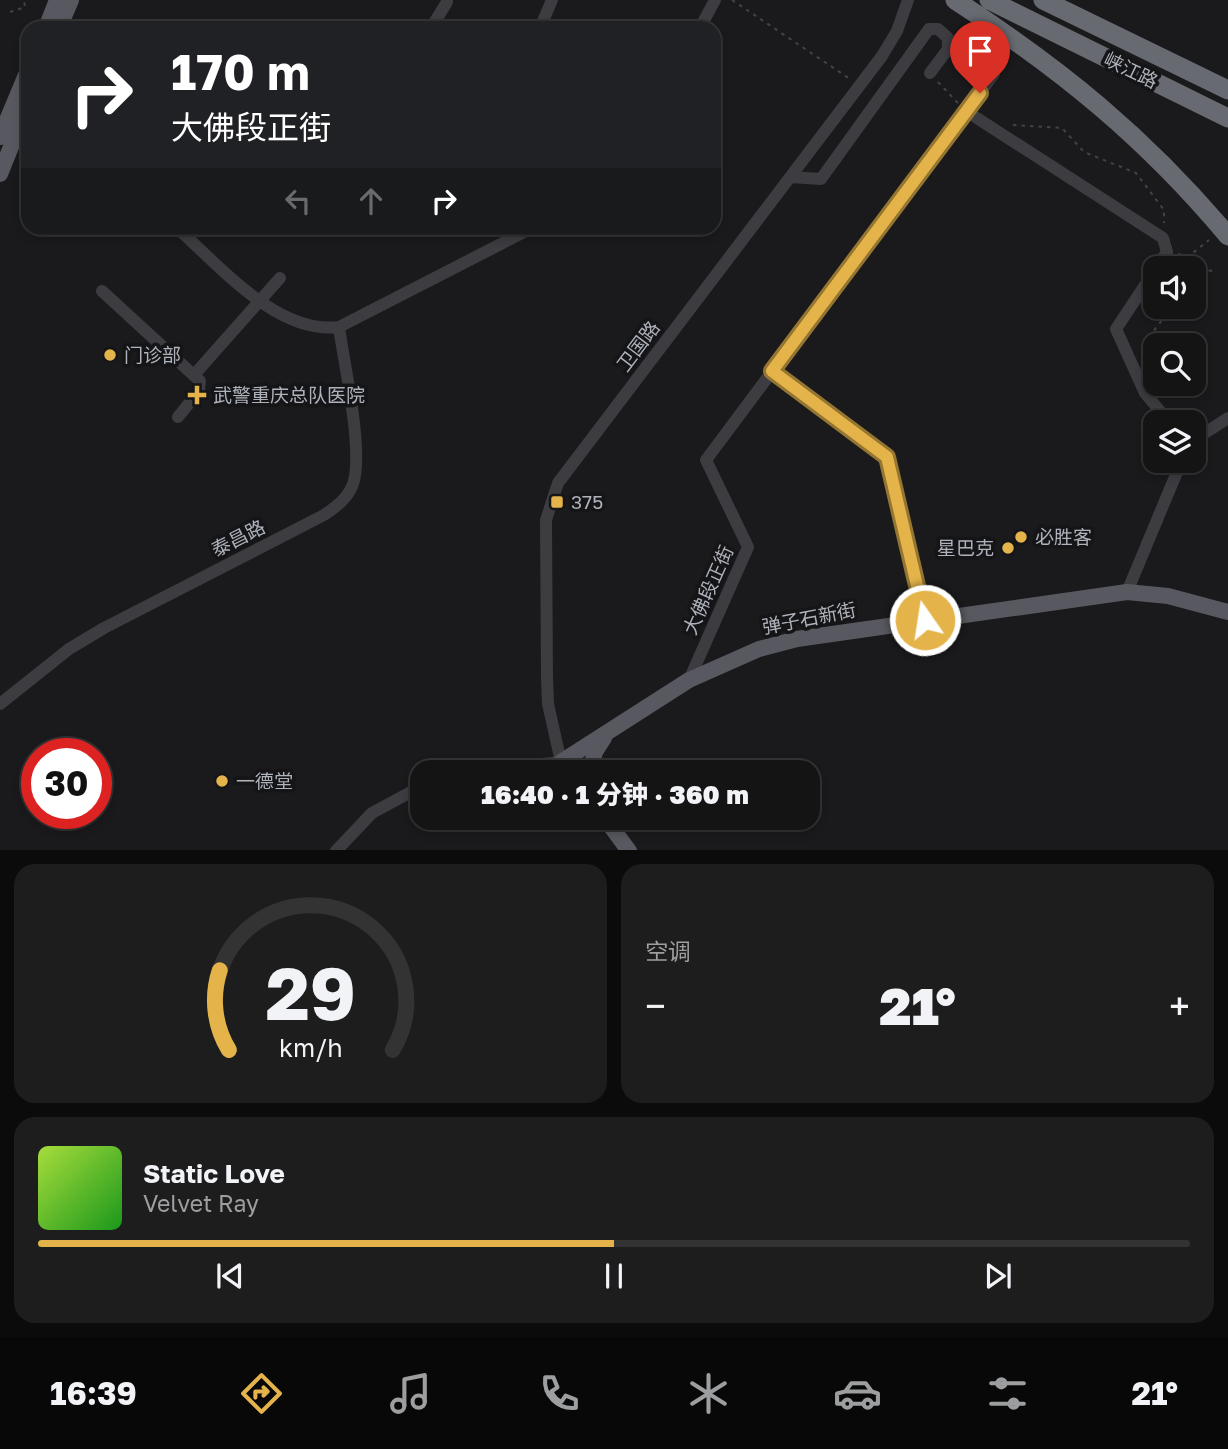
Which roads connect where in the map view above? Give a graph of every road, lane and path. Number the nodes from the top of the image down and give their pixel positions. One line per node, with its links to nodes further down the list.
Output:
1 (24, 0): 13 (path)
2 (57, 0): 14 (main road)
3 (71, 0): 15 (main road)
4 (552, 0): 17 (street)
5 (715, 0): 18 (street)
6 (732, 0): 22 (path)
7 (908, 0): 22 (street, 卫国路)
8 (955, 0): 34 (highway)
9 (989, 0): 27 (highway, 峡江路)
10 (1043, 0): 23 (highway, 峡江路)
11 (1066, 0): 21 (highway)
12 (447, 2): 16 (street)
13 (10, 12)
14 (49, 21)
15 (63, 21)
16 (435, 21)
17 (543, 21)
18 (704, 21)
19 (930, 74): 25 (path); 31 (street)
20 (994, 74): 25 (street, 大佛段正街)
21 (1228, 77)
22 (859, 86): 31 (street, 卫国路)
23 (1228, 90)
24 (21, 111): 29 (main road)
25 (966, 111): 35 (street); 47 (street, 大佛段正街)
26 (21, 115): 30 (main road)
27 (1228, 118)
28 (1011, 125): 35 (path)
29 (0, 137)
30 (0, 174)
31 (790, 177): 61 (street, 卫国路)
32 (185, 235): 44 (street)
33 (518, 235): 46 (street)
34 (1220, 236): 38 (path)
35 (1164, 238): 36 (street)
36 (1167, 252): 37 (street); 38 (path)
37 (1164, 256)
38 (1189, 256)
39 (1206, 270): 40 (path)
40 (1216, 271)
41 (280, 278): 44 (street)
42 (1143, 288): 49 (street)
43 (102, 291): 48 (street)
44 (260, 300): 46 (street); 48 (street)
45 (1163, 319): 49 (path)
46 (339, 327): 59 (street, 泰昌路)
47 (772, 371): 57 (street); 58 (street, 大佛段正街)
48 (194, 375): 51 (street)
49 (1141, 384): 50 (street)
50 (1158, 410)
51 (178, 417)
52 (1228, 418): 53 (street)
53 (1206, 432)
54 (1177, 473): 55 (street)
55 (1127, 592): 56 (main road, 弹子石新街); 57 (main road, 弹子石新街)
56 (1228, 612)
57 (925, 620): 58 (main road, 弹子石新街)
58 (688, 680): 60 (main road, 弹子石新街)
59 (0, 704)
60 (607, 733): 62 (main road, 弹子石新街); 63 (main road)
61 (563, 760)
62 (574, 760)
63 (593, 760)
64 (410, 792): 66 (street)
65 (614, 830): 67 (main road)
66 (336, 850)
67 (629, 850)

